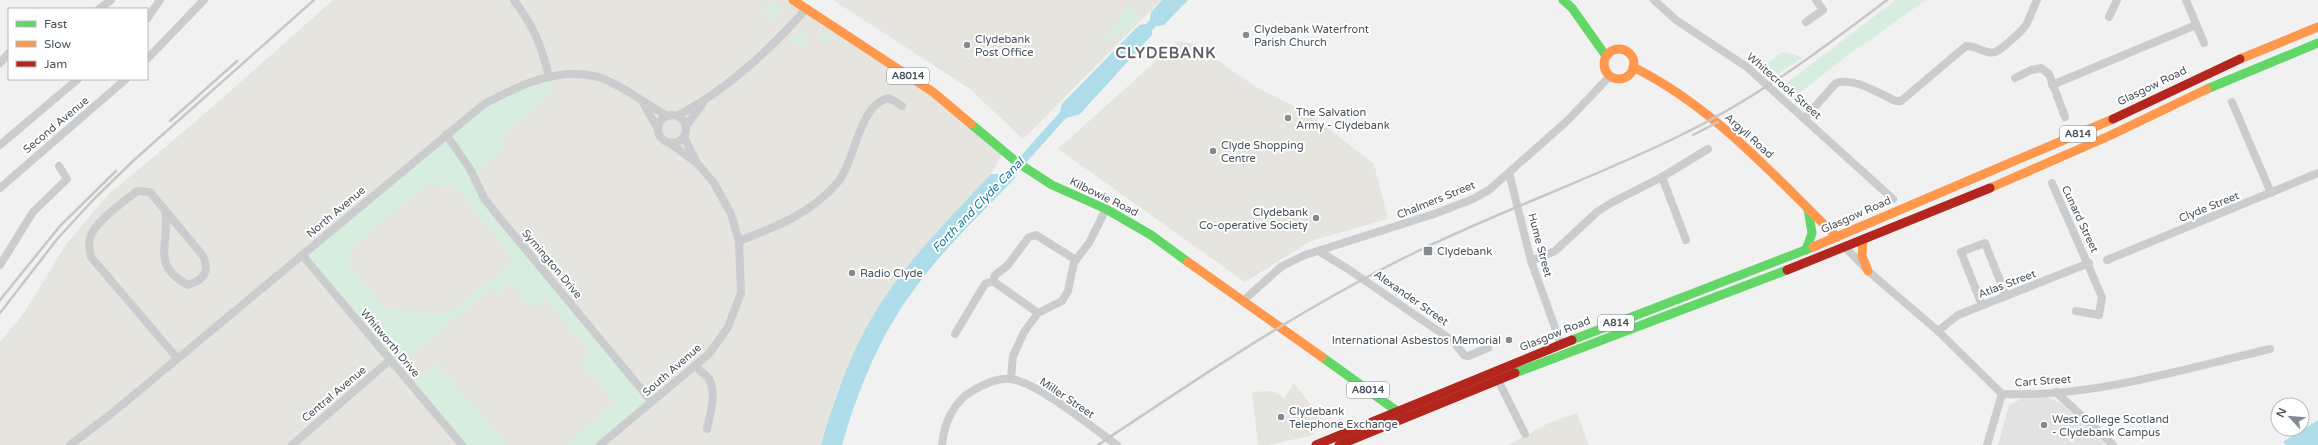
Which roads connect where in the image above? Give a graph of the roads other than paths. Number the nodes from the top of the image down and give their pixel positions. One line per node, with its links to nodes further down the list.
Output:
1 (111, 0): 12 (street)
2 (160, 0): 14 (street)
3 (204, 0): 23 (street)
4 (514, 0): 27 (street)
5 (793, 0): 13 (main road, Kilbowie Road / A8014)
6 (1563, 0): 22 (main road)
7 (1654, 0): 39 (street, Whitecrook Street)
8 (1816, 0): 16 (street)
9 (2037, 0): 39 (street)
10 (2116, 0): 15 (street)
11 (2186, 0): 17 (street)
12 (101, 8)
13 (806, 9): 32 (street); 56 (main road, Kilbowie Road / A8014)
14 (148, 17)
15 (2109, 17)
16 (1806, 22)
17 (2196, 25): 19 (street); 31 (street)
18 (2318, 27): 59 (main road, Glasgow Road / A814)
19 (2204, 43)
20 (2318, 43): 62 (main road, Glasgow Road / A814)
21 (8, 54): 24 (street)
22 (1606, 56): 25 (main road); 26 (main road)
23 (148, 58)
24 (0, 63)
25 (1634, 67): 26 (main road); 57 (main road, Argyll Road)
26 (1610, 76): 49 (street, Chalmers Street)
27 (548, 78): 33 (street, North Avenue); 42 (street, North Avenue)
28 (2015, 78): 31 (street)
29 (77, 80): 45 (street)
30 (125, 80): 53 (street, Second Avenue)
31 (2052, 85): 38 (street)
32 (705, 101): 37 (street); 40 (street)
33 (642, 102): 36 (street, North Avenue); 41 (street, North Avenue)
34 (2232, 102): 54 (street)
35 (902, 106): 60 (street)
36 (668, 116): 37 (street); 41 (street)
37 (677, 116): 40 (street)
38 (2065, 117)
39 (1805, 118): 55 (street, Whitecrook Street)
40 (686, 126): 43 (street)
41 (658, 129): 44 (street)
42 (446, 134): 66 (street, North Avenue); 92 (street, Symington Drive)
43 (684, 137): 44 (street); 47 (street, South Avenue)
44 (670, 143): 47 (street, South Avenue)
45 (0, 145)
46 (1708, 149): 51 (street)
47 (698, 164): 60 (street, South Avenue)
48 (59, 166): 71 (street)
49 (1509, 173): 65 (street, Chalmers Street); 69 (street, Hume Street)
50 (2318, 173): 54 (street, Clyde Street)
51 (1662, 177): 61 (street); 69 (street)
52 (2052, 183): 70 (street, Cunard Street)
53 (0, 188)
54 (2271, 193): 68 (street, Clyde Street)
55 (1893, 199)
56 (1106, 209): 67 (street); 75 (main road, Kilbowie Road / A8014)
57 (1808, 209): 59 (main road, Argyll Road); 64 (main road)
58 (165, 210): 58 (street); 85 (street)
59 (1837, 236): 63 (main road, Argyll Road); 64 (main road, Glasgow Road / A814)
60 (739, 240): 87 (street, South Avenue)
61 (1686, 240)
62 (1863, 240): 63 (main road, Glasgow Road / A814); 72 (main road)
63 (1846, 248): 72 (street, Cart Street); 84 (main road, Glasgow Road / A814)
64 (1806, 250): 81 (main road, Glasgow Road / A814)
65 (1319, 251): 75 (street, Chalmers Street); 82 (street, Alexander Street)
66 (302, 255): 85 (street, North Avenue); 86 (street, Whitworth Drive)
67 (1076, 260): 73 (street); 78 (street)
68 (2107, 260)
69 (1531, 261): 81 (street, Hume Street)
70 (2089, 264): 74 (street, Atlas Street); 77 (street, Cunard Street)
71 (0, 265)
72 (1868, 271): 79 (street, Cart Street)
73 (993, 281): 78 (street); 80 (street)
74 (2006, 296): 76 (street, Atlas Street); 76 (street)
75 (1244, 300): 93 (main road, Kilbowie Road / A8014)
76 (1982, 305): 79 (street, Atlas Street)
77 (2076, 311)
78 (1038, 313): 88 (street)
79 (1938, 331): 91 (street, Cart Street)
80 (954, 334)
81 (1561, 344): 84 (main road); 93 (main road, Glasgow Road / A814)
82 (1488, 348)
83 (2270, 349): 90 (street, Cart Street)
84 (1564, 356): 89 (main road, Glasgow Road / A814)
85 (177, 358): 97 (street, North Avenue)
86 (390, 360): 98 (street, Central Avenue); 99 (street, Whitworth Drive)
87 (695, 366): 92 (street, South Avenue); 95 (street)
88 (1011, 378): 101 (street); 102 (street, Miller Street)
89 (1498, 380): 94 (main road, Glasgow Road / A814); 96 (street)
90 (2056, 392): 91 (street, Cart Street); 106 (street)
91 (2002, 394): 105 (street)
92 (652, 402): 100 (street, South Avenue)
93 (1397, 411): 94 (main road, Kilbowie Road / A8014); 103 (main road, A814)
94 (1405, 417): 104 (main road, A814)
95 (706, 429)
96 (1525, 434)
97 (70, 445)
98 (292, 445)
99 (462, 445)
100 (600, 445)
101 (942, 445)
102 (1117, 445)
103 (1316, 445)
104 (1339, 445)
105 (1987, 445)
106 (2113, 445)

